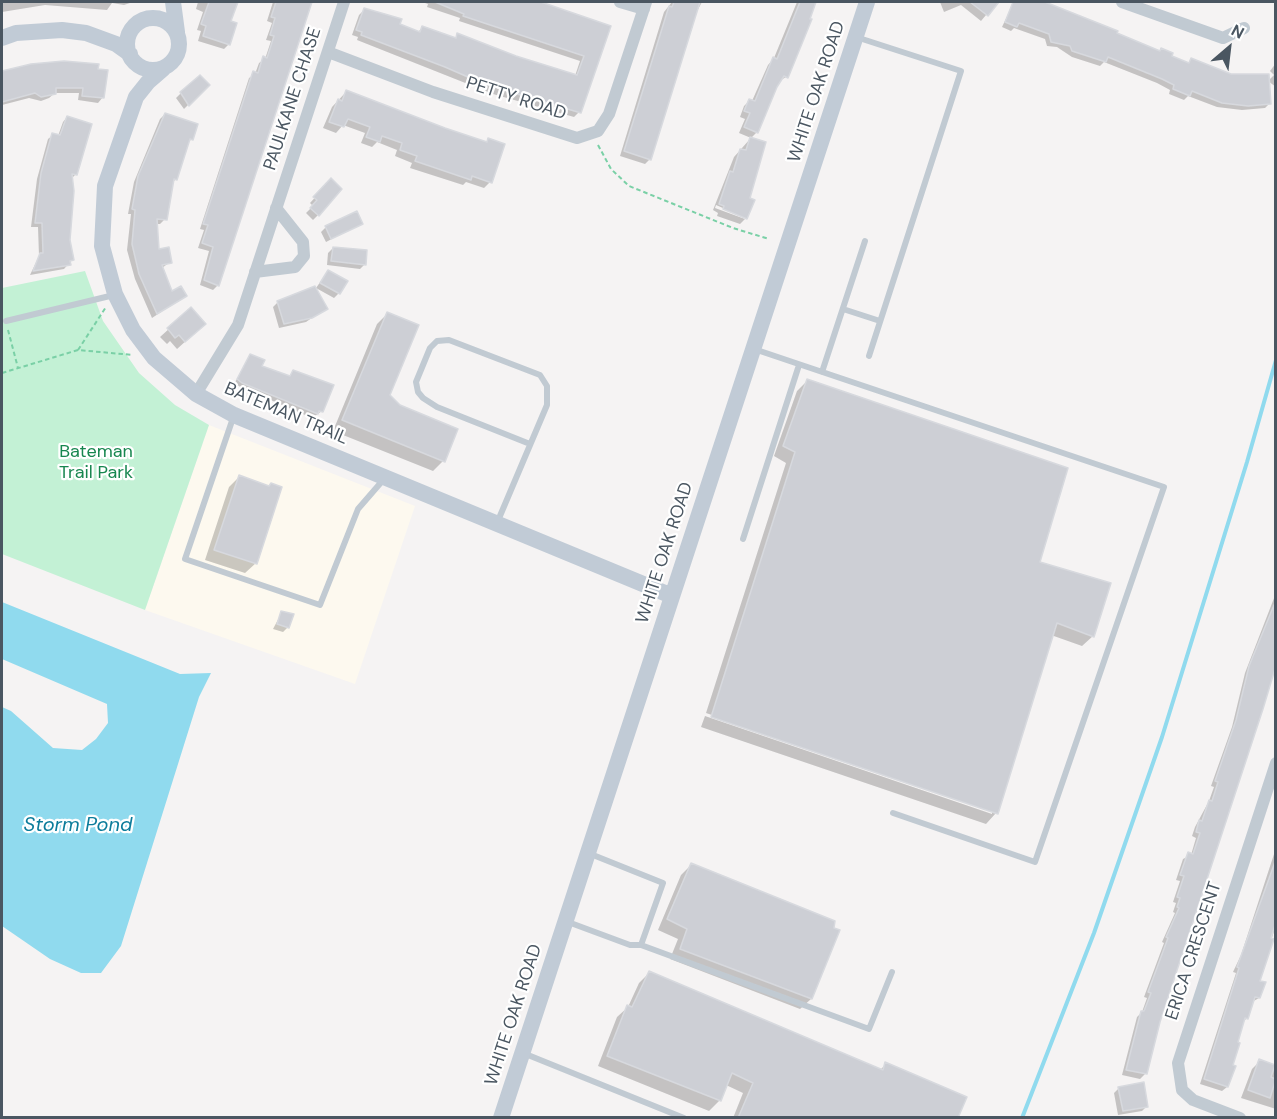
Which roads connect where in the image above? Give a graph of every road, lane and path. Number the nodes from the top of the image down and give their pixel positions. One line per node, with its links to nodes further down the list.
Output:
1 (165, 2): 8 (street)
2 (172, 2): 11 (street)
3 (344, 2): 14 (street, PAULKANE CHASE)
4 (620, 2): 7 (street)
5 (867, 2): 12 (street, WHITE OAK ROAD)
6 (1122, 2): 9 (street)
7 (645, 5): 14 (street, PETTY ROAD)
8 (139, 23): 10 (street); 11 (street); 15 (street)
9 (1244, 28)
10 (86, 33): 13 (street); 15 (street)
11 (177, 33): 16 (street)
12 (855, 37): 26 (lane); 27 (street, WHITE OAK ROAD)
13 (2, 38)
14 (328, 52): 19 (street, PAULKANE CHASE)
15 (130, 56): 16 (street); 17 (street, BATEMAN TRAIL)
16 (163, 69): 17 (street, BATEMAN TRAIL)
17 (136, 97): 23 (street, BATEMAN TRAIL)
18 (598, 145): 20 (path)
19 (276, 208): 22 (street, PAULKANE CHASE); 22 (street)
20 (769, 239)
21 (865, 241): 24 (lane)
22 (255, 272): 35 (street, PAULKANE CHASE)
23 (115, 294): 25 (lane); 28 (path); 30 (street, BATEMAN TRAIL)
24 (843, 309): 26 (lane); 33 (lane)
25 (6, 321): 32 (path)
26 (880, 321): 29 (lane)
27 (753, 348): 31 (lane); 41 (street, WHITE OAK ROAD)
28 (78, 350): 30 (path); 32 (path)
29 (869, 356)
30 (154, 358): 35 (street, BATEMAN TRAIL)
31 (799, 364): 33 (lane); 40 (lane)
32 (18, 368): 34 (path)
33 (822, 372): 43 (lane)
34 (2, 373)
35 (196, 394): 36 (street, BATEMAN TRAIL)
36 (234, 415): 38 (street, BATEMAN TRAIL); 38 (lane)
37 (530, 444): 37 (lane); 39 (lane)
38 (385, 478): 39 (street, BATEMAN TRAIL)
39 (496, 524): 41 (street, BATEMAN TRAIL)
40 (743, 539)
41 (672, 596): 44 (street, WHITE OAK ROAD)
42 (1275, 763): 51 (street, ERICA CRESCENT)
43 (893, 813)
44 (588, 853): 45 (street, WHITE OAK ROAD); 46 (lane)
45 (565, 921): 46 (lane); 48 (street, WHITE OAK ROAD)
46 (641, 945): 47 (lane)
47 (892, 972)
48 (522, 1053): 49 (street, WHITE OAK ROAD); 50 (lane)
49 (501, 1118)
50 (684, 1118)
51 (1240, 1118)

